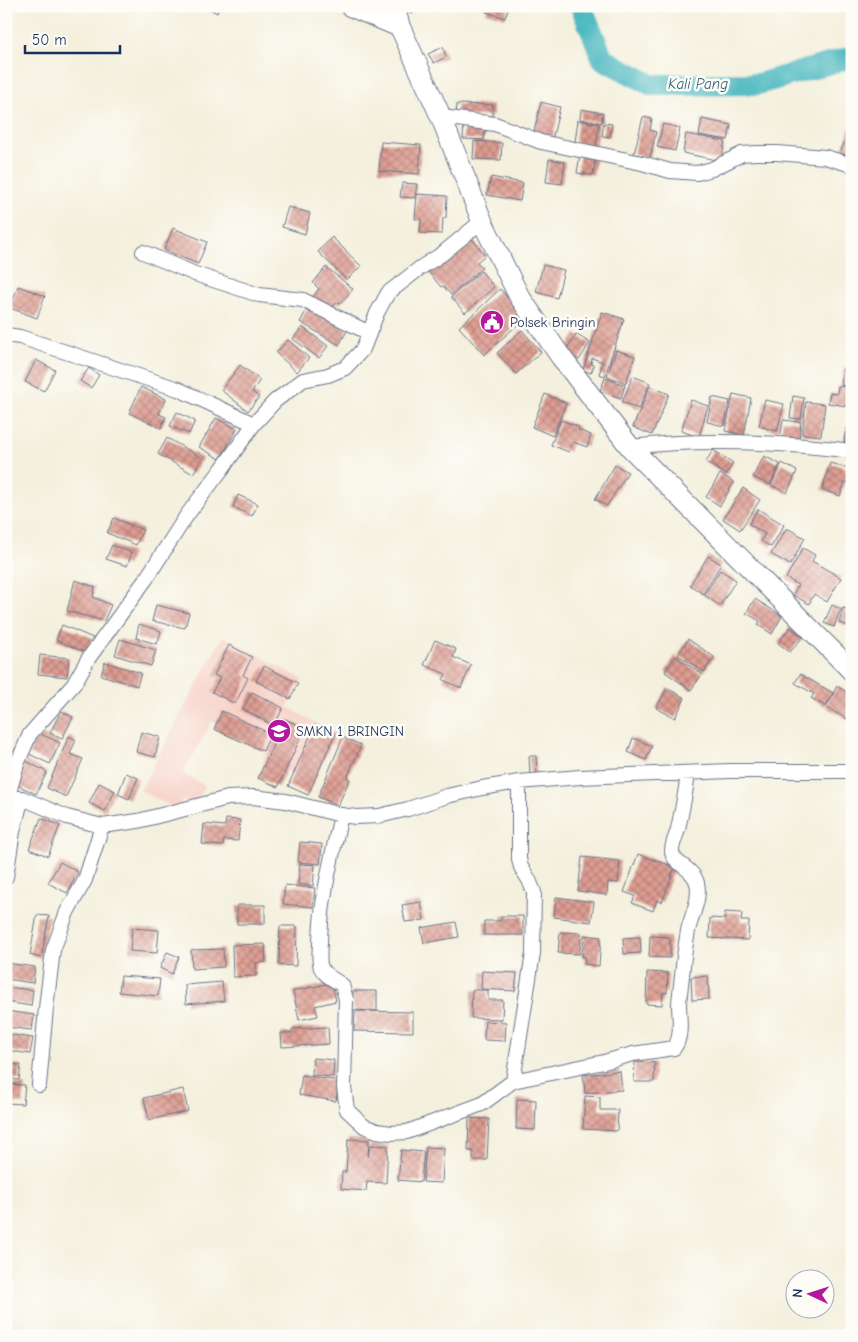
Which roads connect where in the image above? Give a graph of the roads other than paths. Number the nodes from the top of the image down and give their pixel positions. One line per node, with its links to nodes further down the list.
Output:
1 (350, 6): 3 (street)
2 (394, 6): 3 (street)
3 (400, 27): 4 (street)
4 (442, 117): 5 (street); 6 (street)
5 (852, 165)
6 (482, 220): 8 (street); 11 (street)
7 (143, 252): 8 (street)
8 (370, 333): 10 (street)
9 (6, 335): 10 (street)
10 (254, 424): 17 (street)
11 (630, 447): 12 (street); 13 (street)
12 (852, 451)
13 (852, 671)
14 (852, 771): 15 (street)
15 (688, 773): 16 (street); 21 (street)
16 (519, 782): 18 (street); 21 (street)
17 (12, 797): 19 (street); 20 (street)
18 (341, 815): 19 (street); 21 (street)
19 (102, 826): 22 (street)
20 (6, 877)
21 (513, 1081)
22 (39, 1085)

